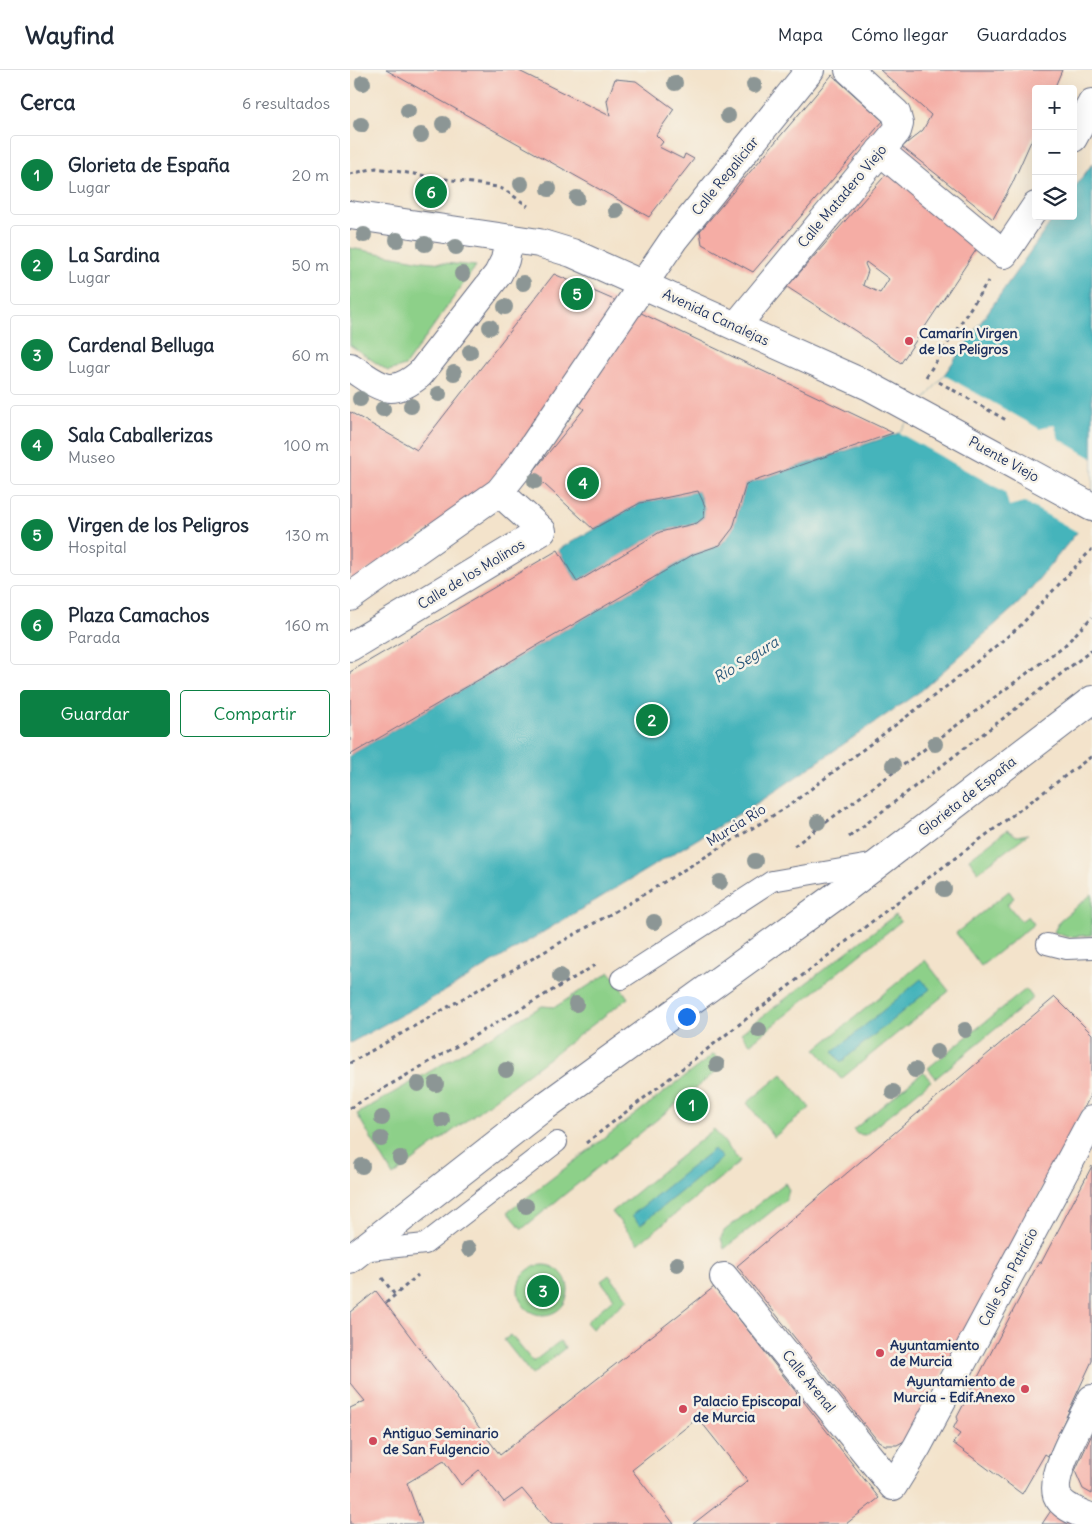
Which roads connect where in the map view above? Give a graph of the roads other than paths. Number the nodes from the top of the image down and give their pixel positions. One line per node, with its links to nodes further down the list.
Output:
1 (810, 70): 9 (street, Calle Regaliciar)
2 (849, 70): 5 (street, Calle Matadero Viejo)
3 (1092, 103): 4 (street)
4 (1077, 131)
5 (880, 150): 6 (street); 10 (street, Calle Matadero Viejo)
6 (1032, 212)
7 (350, 215): 8 (street, Avenida Canalejas)
8 (509, 239): 9 (street, Avenida Canalejas); 11 (street)
9 (644, 284): 10 (street, Avenida Canalejas); 13 (street)
10 (736, 326): 12 (street, Avenida Canalejas)
11 (350, 367)
12 (917, 410): 14 (street, Puente Viejo)
13 (498, 492): 15 (street); 16 (street, Calle de los Molinos)
14 (1092, 508)
15 (350, 597)
16 (350, 647)
17 (1088, 704): 18 (street, Glorieta de España)
18 (880, 863): 21 (lane); 24 (street, Glorieta de España)
19 (1047, 944): 20 (lane)
20 (1092, 948)
21 (621, 979)
22 (1092, 1120): 27 (street, Calle San Patricio)
23 (557, 1142): 24 (lane)
24 (354, 1255)
25 (724, 1277): 27 (street, Calle Arenal)
26 (1092, 1399): 28 (street)
27 (893, 1486)
28 (1092, 1518)

